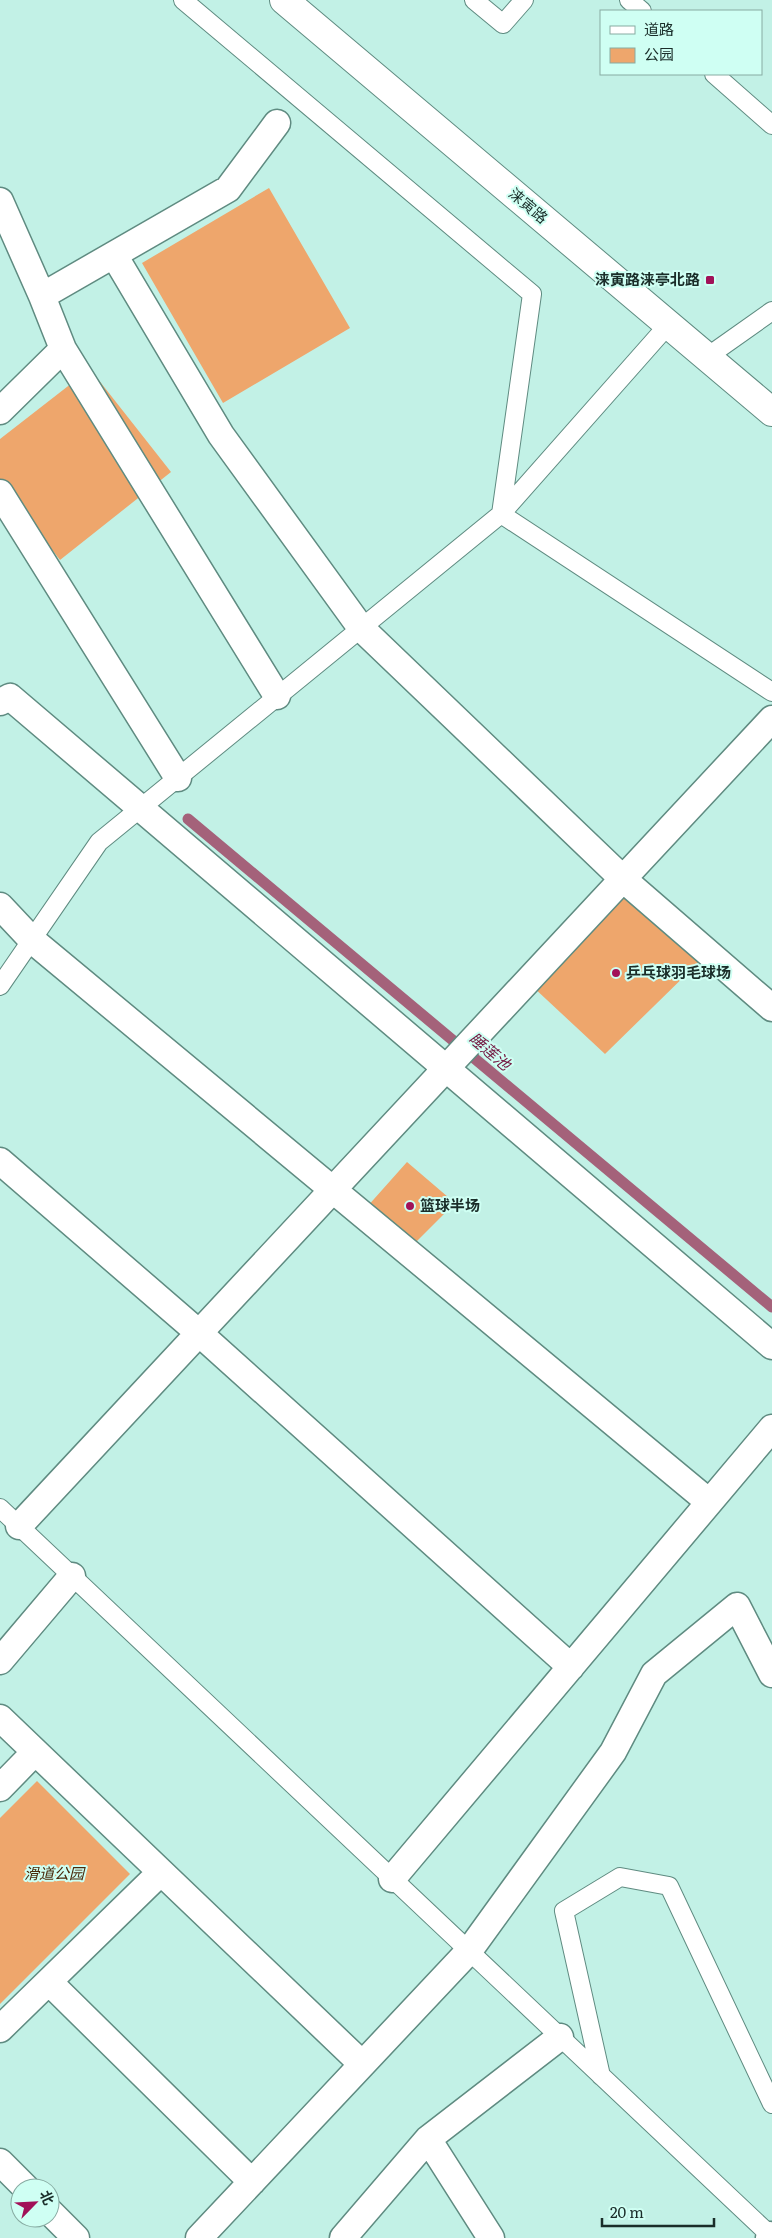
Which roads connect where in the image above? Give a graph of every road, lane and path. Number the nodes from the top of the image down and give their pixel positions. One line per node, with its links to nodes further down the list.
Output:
1 (183, 0): 20 (lane)
2 (284, 0): 14 (street, 涞寅路)
3 (474, 0): 4 (lane)
4 (524, 0)
5 (629, 0): 6 (lane)
6 (641, 10)
7 (715, 75): 9 (lane)
8 (277, 123): 11 (street)
9 (772, 125)
10 (0, 200): 12 (street)
11 (114, 255): 12 (street); 21 (street)
12 (42, 296): 15 (street)
13 (772, 311): 16 (lane)
14 (668, 324): 16 (street, 涞寅路); 20 (lane)
15 (63, 349): 17 (street); 24 (street)
16 (707, 358): 18 (street, 涞寅路)
17 (0, 410)
18 (772, 412)
19 (0, 492): 26 (street)
20 (501, 514): 21 (lane); 22 (lane)
21 (361, 628): 24 (lane); 28 (street)
22 (772, 692)
23 (3, 693): 27 (street)
24 (277, 696): 26 (lane)
25 (772, 719): 28 (street)
26 (178, 778): 27 (lane)
27 (140, 809): 30 (lane); 33 (street)
28 (623, 879): 32 (street); 33 (street)
29 (0, 906): 30 (street)
30 (32, 940): 31 (lane); 35 (street)
31 (0, 986)
32 (772, 1008)
33 (460, 1052): 35 (street); 37 (street)
34 (0, 1161): 36 (street)
35 (333, 1189): 36 (street); 39 (street)
36 (199, 1333): 41 (street); 44 (street)
37 (772, 1346)
38 (772, 1428): 39 (street)
39 (709, 1502): 44 (street)
40 (0, 1508): 41 (lane)
41 (19, 1526): 42 (lane)
42 (72, 1576): 43 (street); 50 (lane)
43 (0, 1660)
44 (571, 1667): 50 (street)
45 (772, 1674): 51 (street)
46 (0, 1718): 47 (street)
47 (35, 1752): 48 (street); 49 (street)
48 (0, 1788)
49 (161, 1872): 52 (street); 55 (street)
50 (392, 1878): 51 (lane)
51 (468, 1951): 54 (lane); 55 (street)
52 (49, 1982): 53 (street); 61 (street)
53 (0, 2029)
54 (560, 2037): 56 (lane); 58 (street)
55 (362, 2064): 61 (street)
56 (601, 2076): 57 (lane); 63 (lane)
57 (772, 2104)
58 (428, 2139): 66 (street); 67 (street)
59 (0, 2162): 60 (street)
60 (16, 2178)
61 (252, 2182): 65 (street)
62 (60, 2222): 64 (street)
63 (771, 2235)
64 (76, 2238)
65 (199, 2238)
66 (344, 2238)
67 (491, 2238)

